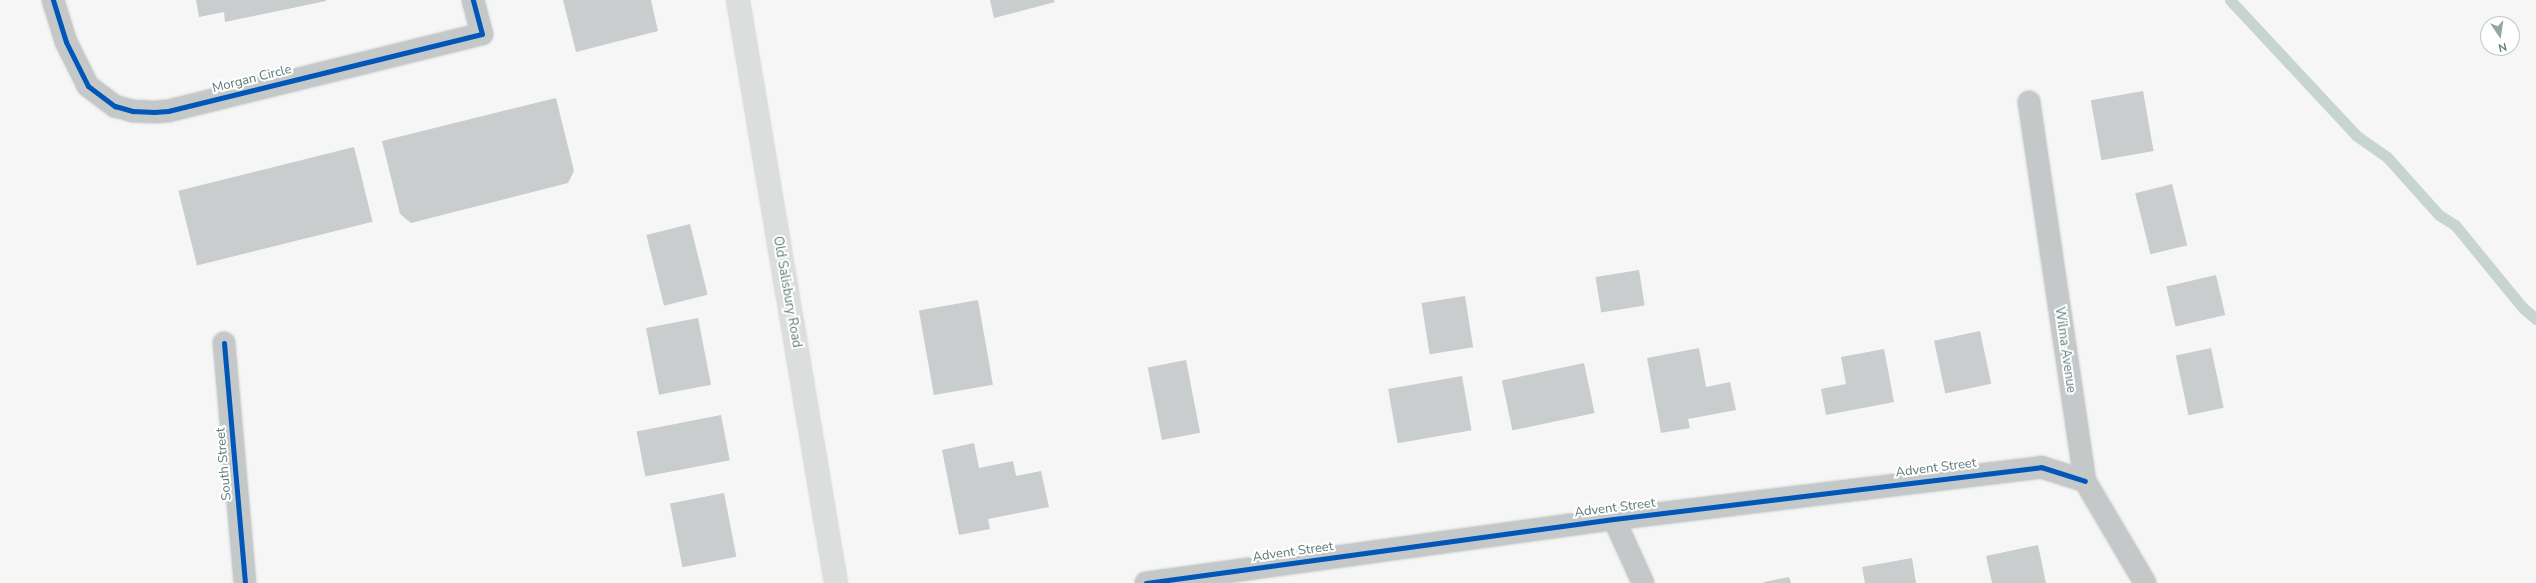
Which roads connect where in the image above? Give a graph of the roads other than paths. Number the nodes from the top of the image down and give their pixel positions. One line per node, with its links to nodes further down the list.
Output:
1 (53, 0): 2 (street, Morgan Circle)
2 (473, 0)
3 (738, 0): 9 (main road, Old Salisbury Road)
4 (2029, 102): 6 (street, Wilma Avenue)
5 (224, 343): 8 (street, South Street)
6 (2085, 481): 7 (street, Advent Street); 12 (street, Wilma Avenue)
7 (1614, 519): 10 (street, Advent Street); 11 (street)
8 (245, 583)
9 (836, 583)
10 (1146, 583)
11 (1643, 583)
12 (2145, 583)

